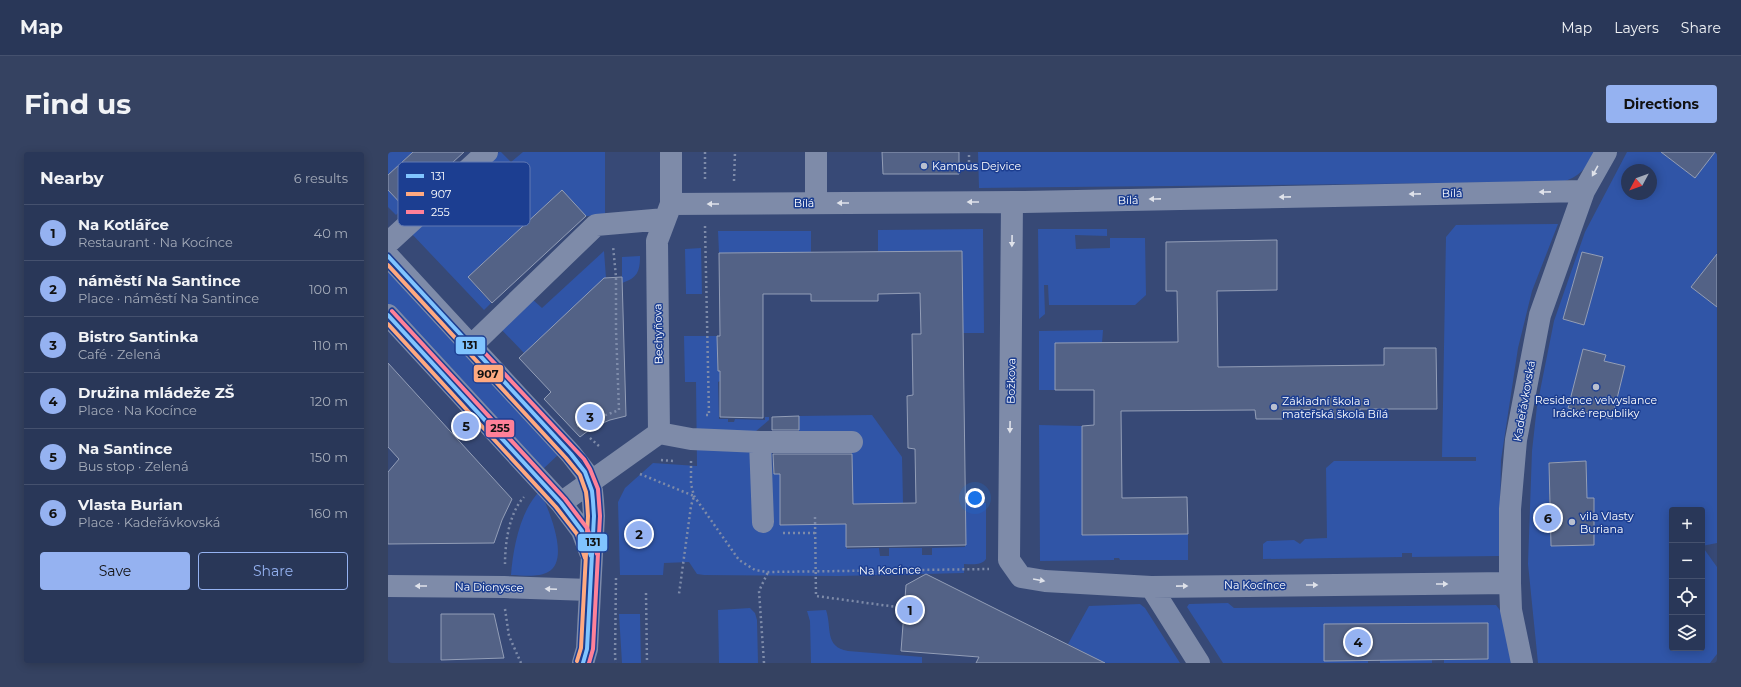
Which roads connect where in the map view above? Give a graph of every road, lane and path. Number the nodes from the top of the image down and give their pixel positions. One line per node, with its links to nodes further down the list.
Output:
1 (487, 152): 8 (street)
2 (671, 152): 17 (street, Bechyňova)
3 (705, 152): 10 (path)
4 (816, 152): 15 (street)
5 (969, 152): 9 (path)
6 (1606, 152): 13 (street, Kadeřávkovská, one-way to 13)
7 (735, 153): 12 (path)
8 (476, 162)
9 (968, 167)
10 (706, 181): 11 (path); 16 (path)
11 (713, 181)
12 (727, 181)
13 (1584, 191): 14 (street, Bílá, one-way to 14); 49 (street, Kadeřávkovská)
14 (1012, 202): 15 (street, Bílá, one-way to 15); 43 (street, Božkova, one-way to 43)
15 (816, 203): 16 (street, Bílá, one-way to 16)
16 (705, 204): 17 (street, Bílá)
17 (668, 212): 24 (street, Bílá); 27 (street, Bechyňova)
18 (713, 225): 25 (path)
19 (406, 226): 21 (street)
20 (613, 242): 26 (path)
21 (388, 243)
22 (388, 256): 24 (street)
23 (388, 315): 39 (street)
24 (471, 346): 36 (street)
25 (702, 415)
26 (573, 422)
27 (659, 433): 28 (street); 36 (street)
28 (691, 439): 29 (street); 34 (path)
29 (760, 442): 30 (street); 41 (street)
30 (852, 442)
31 (658, 460): 32 (path)
32 (678, 461)
33 (684, 462): 34 (path)
34 (691, 462): 38 (path)
35 (634, 472): 38 (path)
36 (589, 483): 39 (street); 44 (street)
37 (528, 492): 45 (path)
38 (694, 496): 46 (path, Na Kocínce); 54 (path)
39 (561, 503): 44 (street)
40 (815, 517): 42 (path)
41 (763, 522): 42 (path)
42 (816, 533): 47 (path)
43 (1009, 560): 47 (path, Na Kocínce); 51 (street, Na Kocínce, one-way to 51)
44 (592, 562): 52 (street)
45 (505, 567)
46 (768, 572): 47 (path, Na Kocínce); 61 (path)
47 (817, 572): 56 (path)
48 (616, 576): 59 (path)
49 (1510, 583): 51 (street, Na Kocínce, one-way to 49); 63 (street, Kadeřávkovská)
50 (388, 586): 52 (street, Na Dionysce, one-way to 50)
51 (1151, 587): 62 (street)
52 (590, 590): 58 (street)
53 (646, 593): 60 (path)
54 (679, 594)
55 (505, 607): 57 (path)
56 (904, 608)
57 (521, 663)
58 (583, 663)
59 (616, 663)
60 (647, 663)
61 (764, 663)
62 (1199, 663)
63 (1522, 663)

